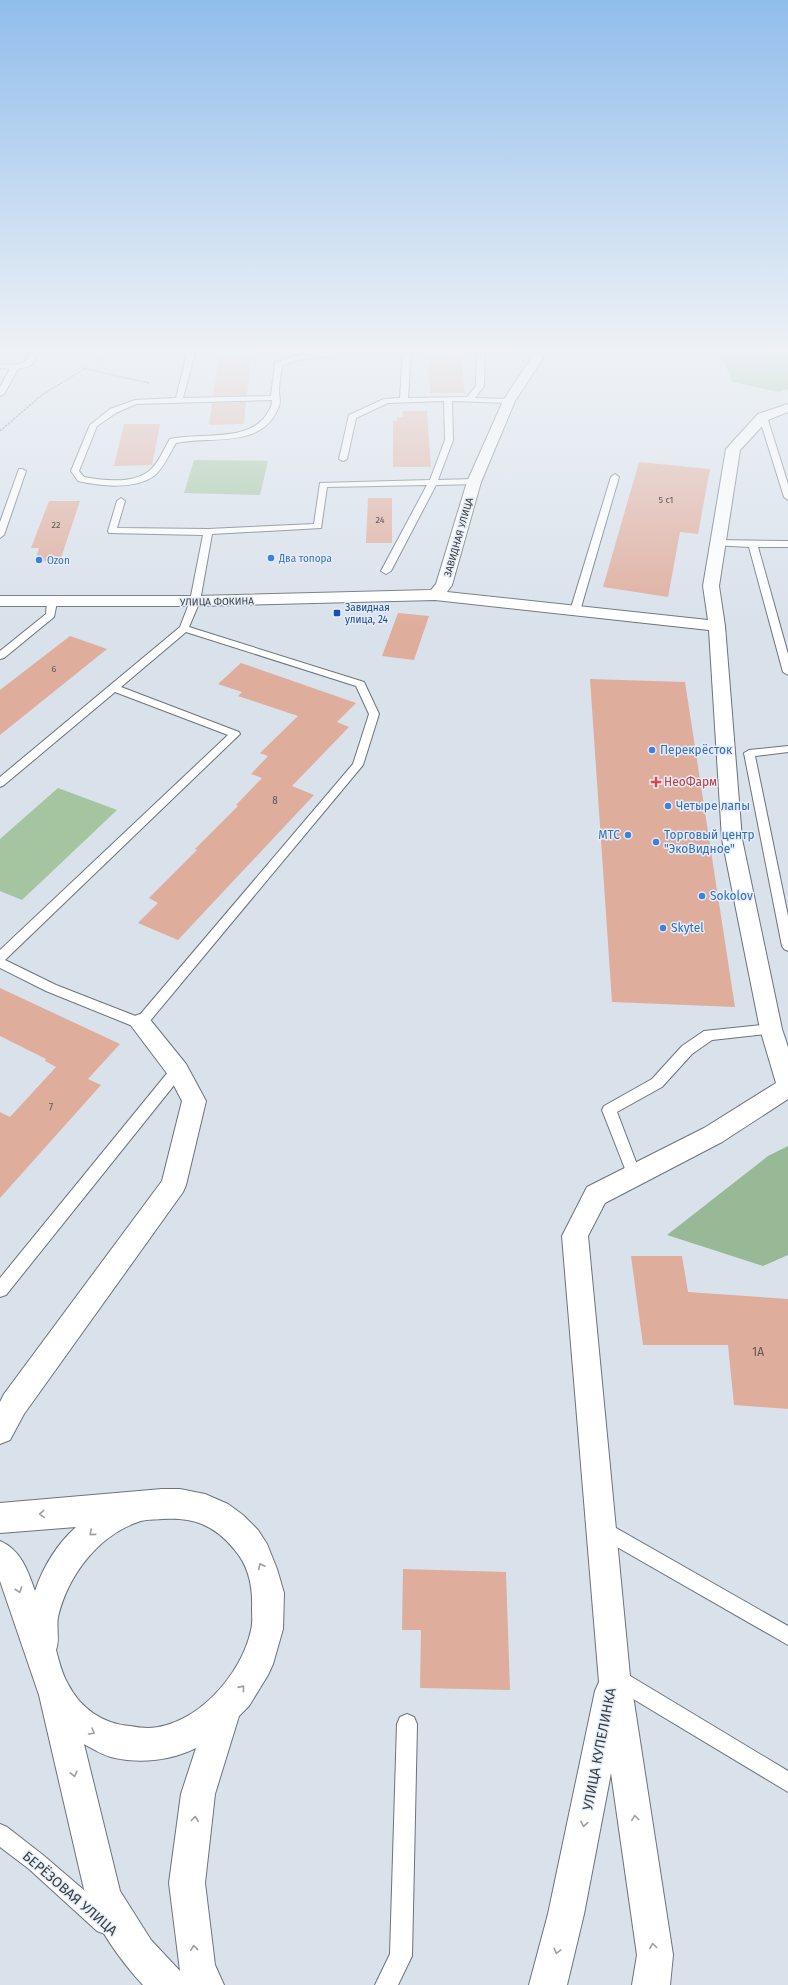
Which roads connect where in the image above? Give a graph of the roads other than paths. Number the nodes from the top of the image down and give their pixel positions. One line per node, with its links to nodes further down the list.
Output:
1 (87, 442): 2 (lane)
2 (172, 442)
3 (347, 442): 8 (lane)
4 (448, 442): 12 (lane)
5 (492, 442): 11 (street, ЗАВИДНАЯ УЛИЦА)
6 (740, 442): 17 (street)
7 (771, 442): 13 (lane)
8 (343, 459)
9 (22, 472): 16 (lane)
10 (615, 477): 25 (lane)
11 (474, 482): 12 (lane); 21 (street, ЗАВИДНАЯ УЛИЦА)
12 (433, 483): 15 (lane); 20 (lane)
13 (788, 496)
14 (121, 501): 15 (lane)
15 (208, 532): 23 (lane)
16 (0, 535)
17 (716, 543): 18 (lane); 26 (street)
18 (753, 544): 19 (lane); 29 (lane)
19 (788, 544)
20 (386, 571)
21 (435, 595): 23 (street, УЛИЦА ФОКИНА); 25 (street, УЛИЦА ФОКИНА)
22 (0, 601): 24 (street, УЛИЦА ФОКИНА)
23 (195, 601): 24 (street, УЛИЦА ФОКИНА); 27 (lane)
24 (52, 602): 28 (lane)
25 (575, 612): 26 (street, УЛИЦА ФОКИНА)
26 (717, 626): 37 (street)
27 (184, 628): 30 (lane); 36 (lane)
28 (0, 656)
29 (788, 672)
30 (112, 687): 32 (lane); 34 (lane)
31 (788, 749): 33 (lane)
32 (0, 783)
33 (788, 946)
34 (0, 957)
35 (0, 963): 36 (lane)
36 (140, 1023): 38 (street)
37 (771, 1029): 39 (street); 40 (lane)
38 (178, 1070): 41 (lane); 42 (street)
39 (788, 1086): 40 (street)
40 (634, 1175): 46 (street)
41 (0, 1290)
42 (7, 1400): 43 (street)
43 (0, 1430)
44 (137, 1507): 45 (street, one-way to 45); 49 (street, one-way to 49); 52 (street, one-way to 44)
45 (0, 1518)
46 (600, 1528): 48 (lane); 50 (street)
47 (0, 1556): 49 (street, one-way to 49)
48 (788, 1636)
49 (42, 1658): 51 (street)
50 (614, 1676): 54 (lane); 60 (street, УЛИЦА КУПЕЛИНКА, one-way to 60); 61 (street, УЛИЦА КУПЕЛИНКА, one-way to 50)
51 (55, 1695): 52 (street, one-way to 52); 56 (street, one-way to 56)
52 (224, 1711): 58 (street, one-way to 52)
53 (407, 1724): 59 (lane)
54 (788, 1782)
55 (0, 1834): 56 (lane, БЕРЁЗОВАЯ УЛИЦА)
56 (138, 1953): 57 (street)
57 (168, 1985)
58 (205, 1985)
59 (386, 1985)
60 (548, 1985)
61 (651, 1985)

